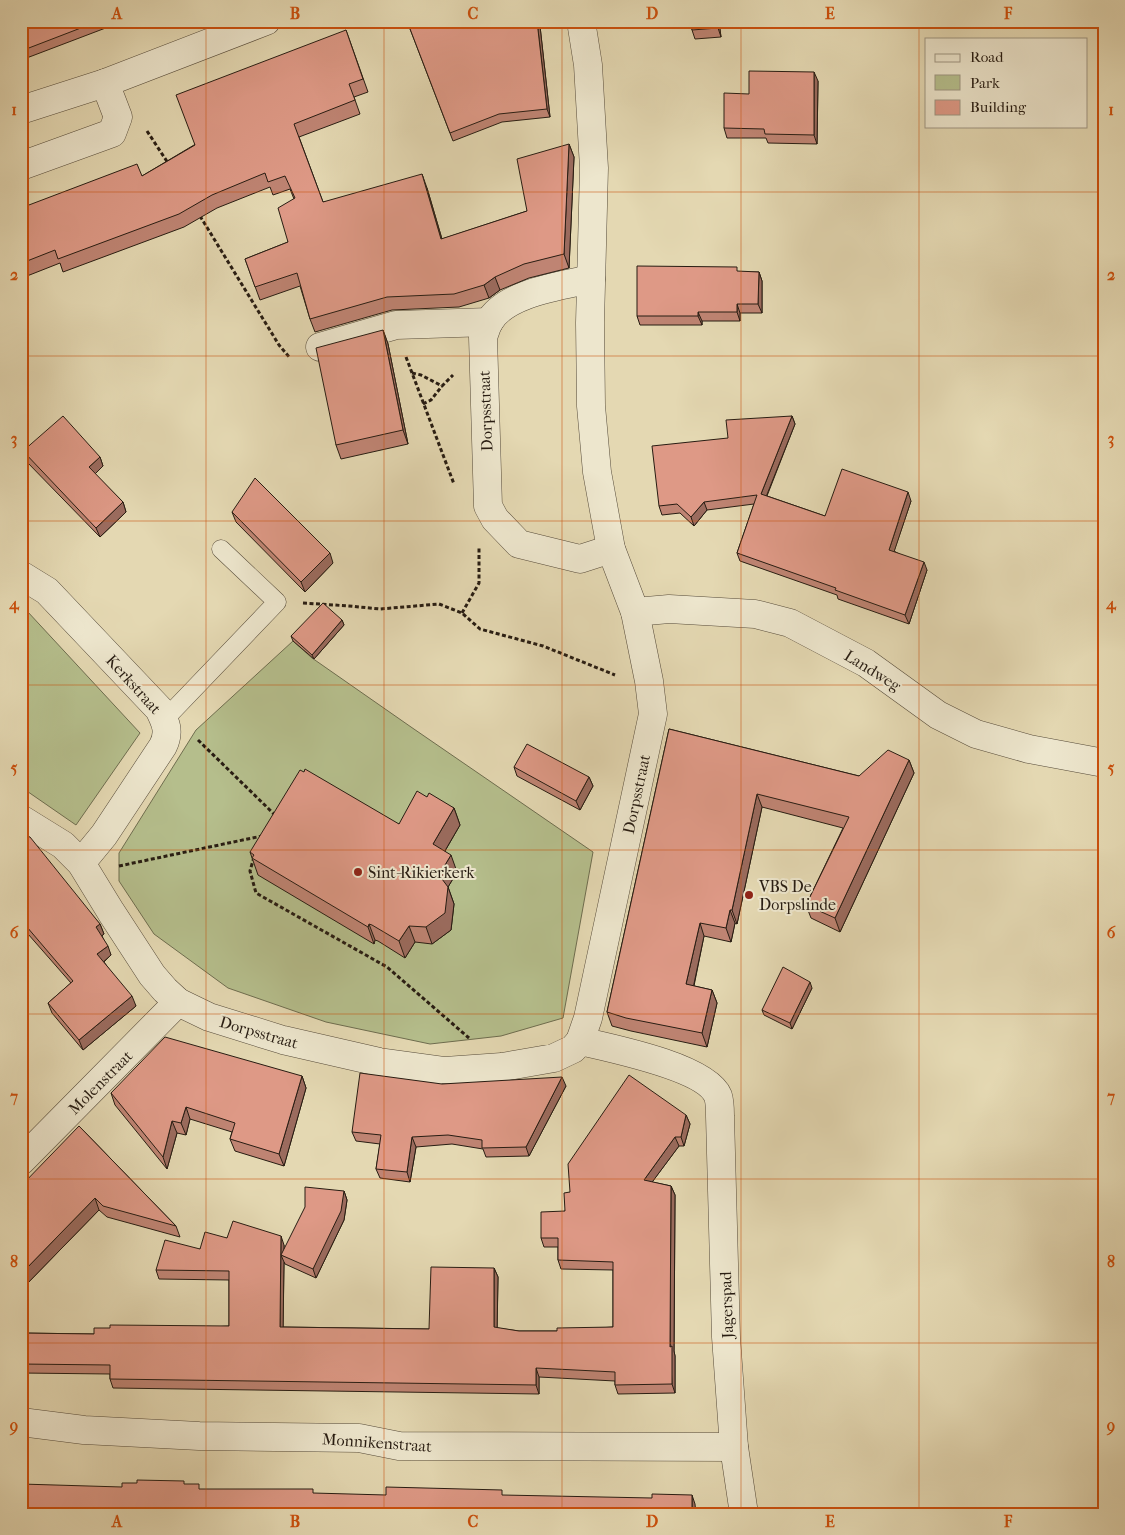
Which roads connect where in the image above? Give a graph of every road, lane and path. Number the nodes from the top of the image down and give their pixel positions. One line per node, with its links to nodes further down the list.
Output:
1 (266, 21): 3 (street)
2 (581, 21): 9 (street, Dorpsstraat)
3 (105, 83): 4 (street); 6 (street)
4 (21, 110)
5 (144, 128): 7 (path)
6 (21, 166)
7 (171, 169)
8 (197, 211): 12 (path)
9 (591, 279): 10 (street); 18 (street, Dorpsstraat)
10 (489, 322): 11 (street); 18 (street, Dorpsstraat)
11 (396, 325): 12 (street); 14 (path)
12 (320, 346)
13 (442, 386): 14 (path)
14 (423, 404): 15 (path)
15 (455, 487)
16 (476, 540): 22 (path)
17 (221, 549): 20 (lane)
18 (611, 549): 21 (street, Dorpsstraat)
19 (21, 575): 24 (street, Kerkstraat)
20 (277, 602): 22 (path); 24 (lane)
21 (634, 612): 23 (street, Dorpsstraat); 25 (street, Landweg)
22 (462, 613): 23 (path)
23 (648, 676): 34 (street, Dorpsstraat)
24 (164, 719): 27 (path); 32 (street, Kerkstraat)
25 (1104, 764)
26 (21, 819): 32 (street, Dorpsstraat)
27 (280, 820)
28 (268, 834): 29 (path)
29 (259, 837): 30 (path); 32 (path)
30 (257, 845)
31 (255, 854): 35 (path)
32 (81, 863): 33 (street, Dorpsstraat)
33 (178, 1002): 35 (street, Dorpsstraat); 36 (street, Molenstraat)
34 (580, 1041): 35 (street, Dorpsstraat); 38 (street, Jagerspad)
35 (502, 1067)
36 (21, 1161)
37 (21, 1422): 38 (street, Monnikenstraat)
38 (734, 1447): 39 (street, Jagerspad)
39 (744, 1514)

